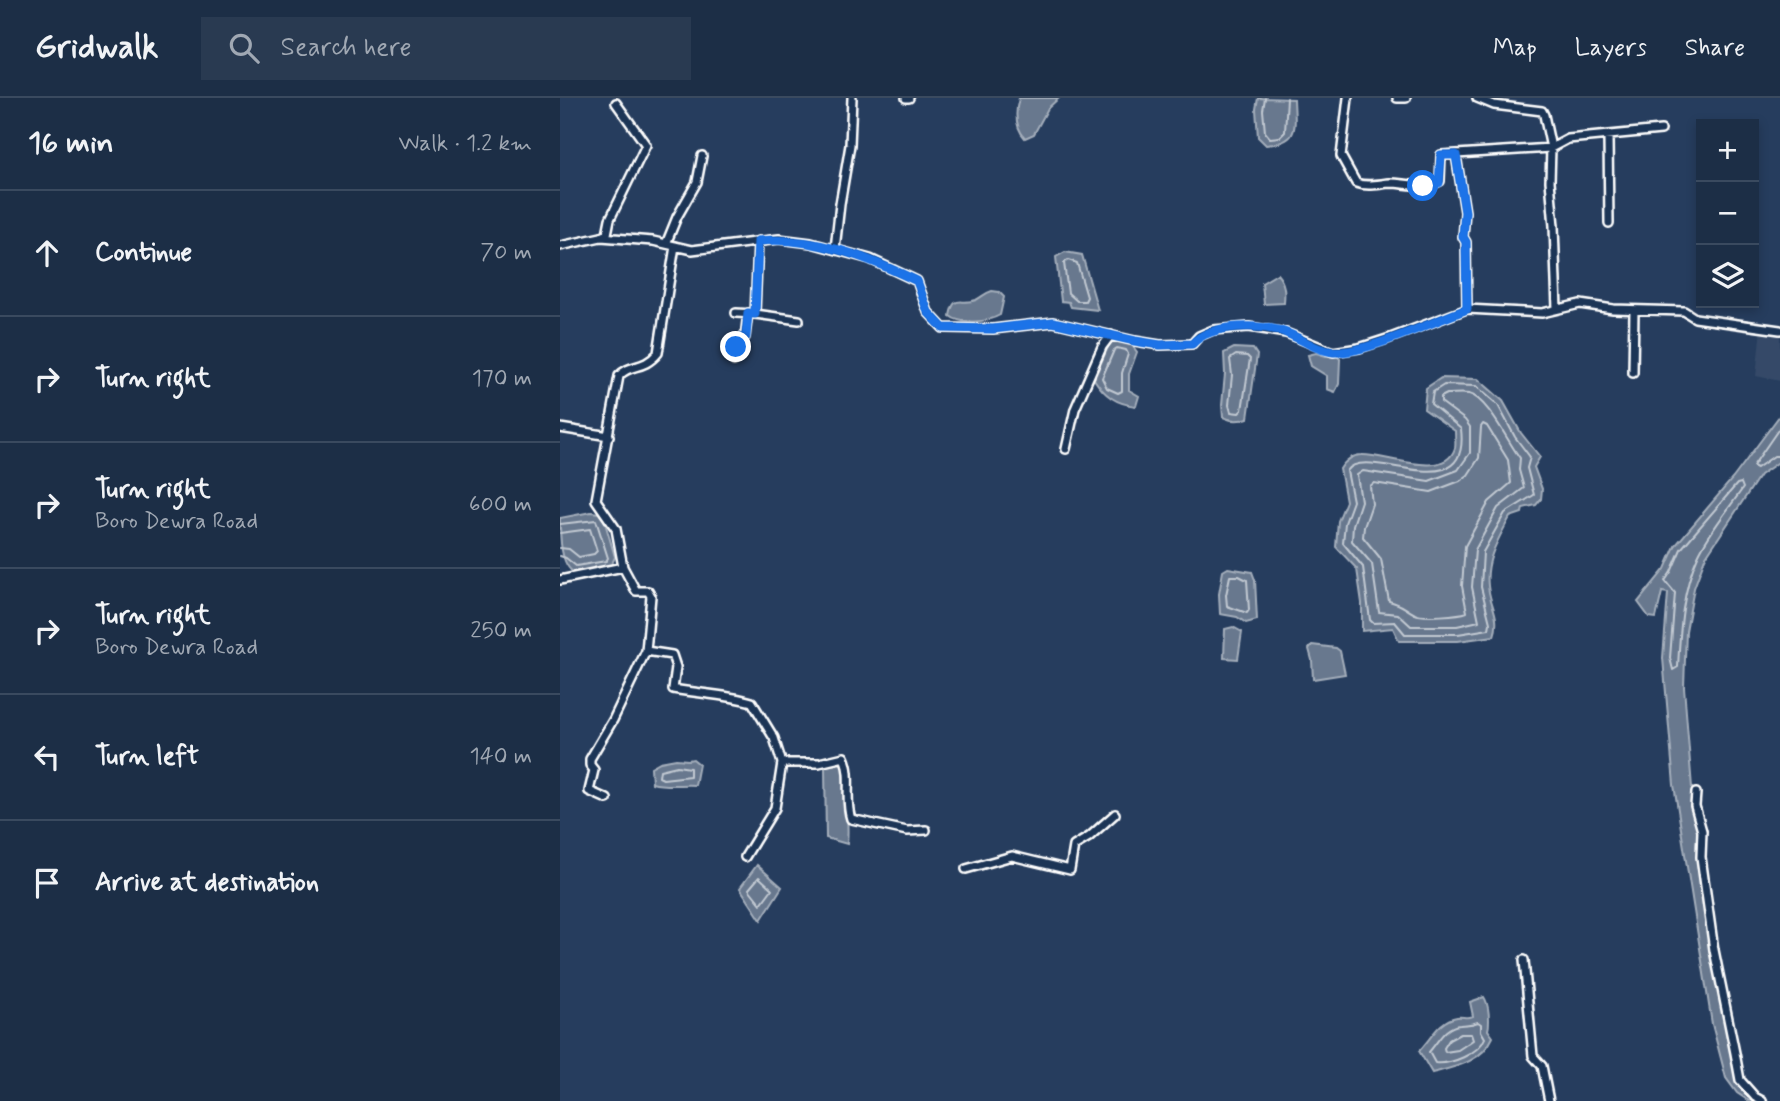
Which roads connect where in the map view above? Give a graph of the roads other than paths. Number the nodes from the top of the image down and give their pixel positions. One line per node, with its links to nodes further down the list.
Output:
1 (852, 98): 17 (street)
2 (1348, 98): 10 (street)
3 (1397, 98): 4 (street)
4 (1406, 98)
5 (1476, 98): 9 (street)
6 (616, 103): 13 (street)
7 (1661, 130): 8 (street)
8 (1608, 137): 9 (street); 12 (street)
9 (1551, 148): 10 (street); 19 (street)
10 (1456, 155): 18 (street)
11 (702, 156): 15 (street)
12 (1609, 223)
13 (601, 237): 15 (street); 16 (street)
14 (758, 241): 15 (street); 17 (street); 22 (street)
15 (670, 245): 29 (street)
16 (560, 246)
17 (835, 249): 25 (street)
18 (1467, 309): 19 (street); 25 (street)
19 (1557, 309): 20 (street)
20 (1634, 310): 24 (street); 27 (street)
21 (736, 313): 22 (street)
22 (751, 314): 23 (street); 26 (street)
23 (799, 320)
24 (1780, 330)
25 (1111, 335): 30 (street)
26 (734, 361)
27 (1633, 373)
28 (560, 428): 29 (street)
29 (609, 436): 31 (street)
30 (1066, 449)
31 (623, 567): 32 (street); 33 (street)
32 (560, 580)
33 (646, 651): 34 (street); 36 (street)
34 (782, 764): 38 (street); 39 (street)
35 (1696, 793): 43 (street)
36 (607, 799)
37 (1115, 814): 40 (street)
38 (926, 830)
39 (745, 857)
40 (966, 869)
41 (1524, 960): 42 (street)
42 (1549, 1101)
43 (1762, 1101)

